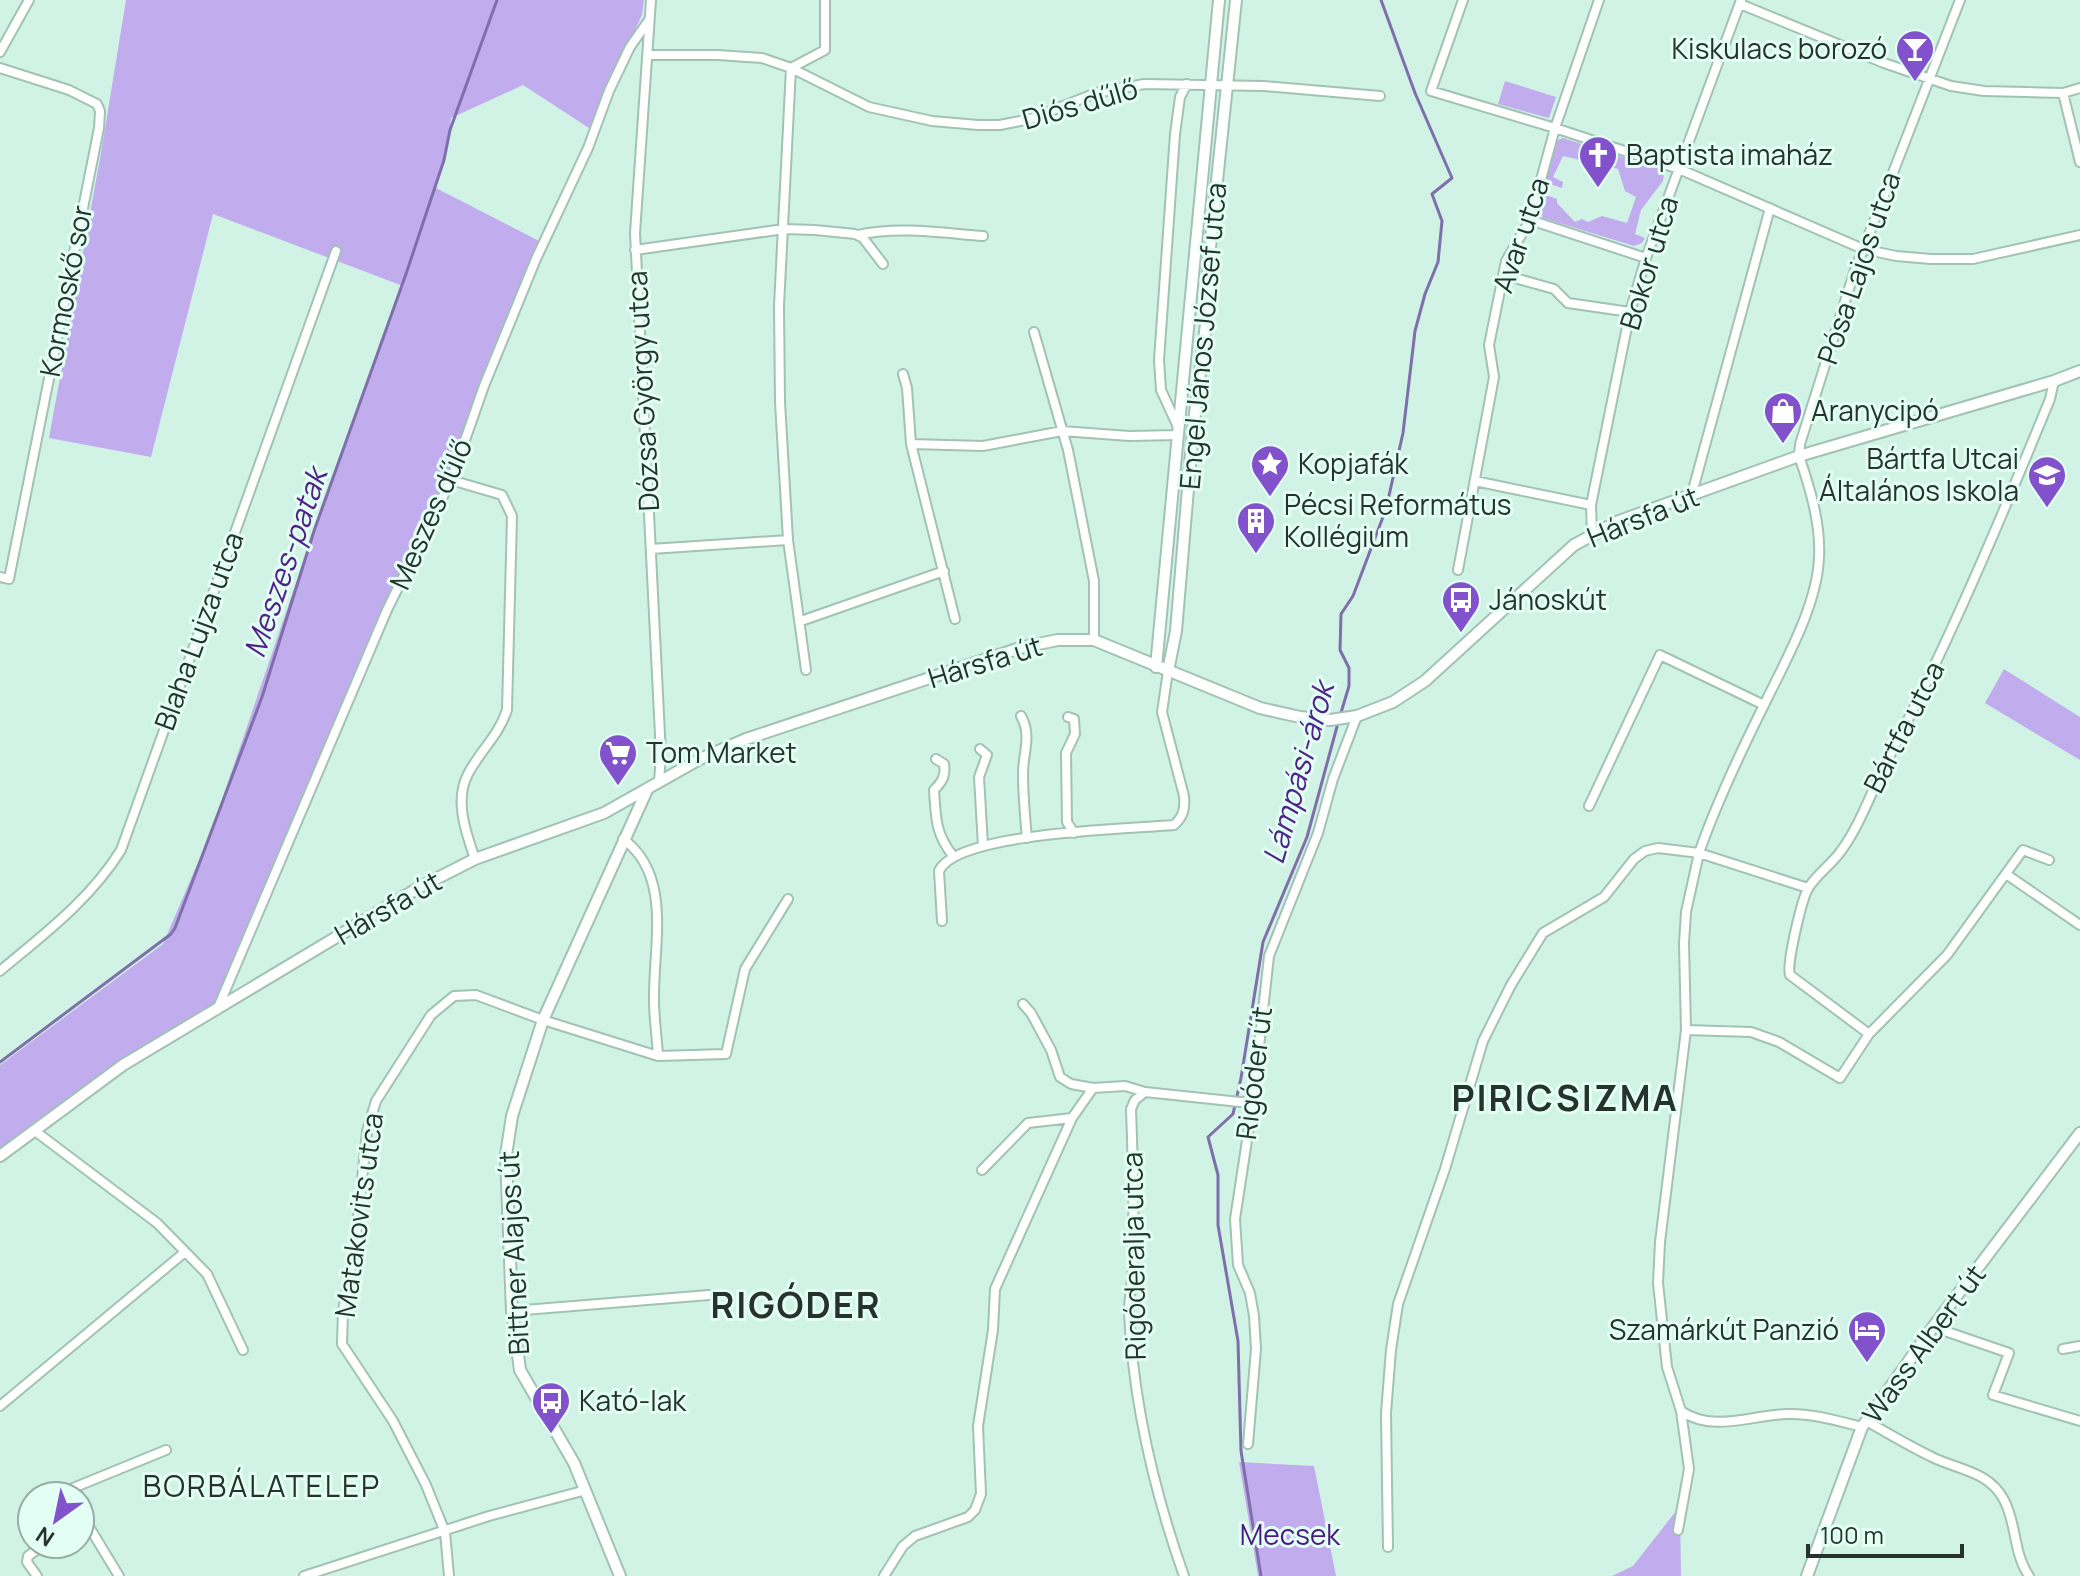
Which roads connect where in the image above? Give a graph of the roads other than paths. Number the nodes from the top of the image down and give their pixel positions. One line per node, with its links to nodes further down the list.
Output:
1 (29, 0): 11 (street)
2 (651, 0): 10 (street, Dózsa György utca)
3 (825, 0): 14 (street)
4 (1219, 0): 17 (street, Engel János József utca)
5 (1236, 0): 18 (street, Engel János József utca)
6 (1463, 0): 22 (street)
7 (1599, 0): 22 (street, Avar utca)
8 (1960, 0): 15 (street, Pósa Lajos utca)
9 (1741, 2): 15 (street); 24 (street, Bokor utca)
10 (649, 20): 12 (street, Dózsa György utca); 46 (street, Meszes dűlő)
11 (0, 52)
12 (648, 55): 14 (street, Diós dűlő); 32 (street, Dózsa György utca)
13 (0, 68): 55 (street, Kormoskő sor)
14 (791, 68): 16 (street, Diós dűlő); 27 (street)
15 (1928, 78): 20 (street); 31 (street, Pósa Lajos utca)
16 (1187, 84): 17 (street, Diós dűlő); 43 (street)
17 (1211, 84): 18 (street, Diós dűlő); 43 (street, Engel János József utca)
18 (1226, 85): 21 (street, Diós dűlő); 61 (street, Engel János József utca)
19 (2080, 88): 20 (street)
20 (2063, 93): 23 (street)
21 (1380, 96)
22 (1555, 128): 24 (street); 26 (street, Avar utca)
23 (2080, 162)
24 (1679, 169): 25 (street); 34 (street, Bokor utca)
25 (1770, 208): 31 (street); 48 (street)
26 (1530, 220): 34 (street); 36 (street, Avar utca)
27 (784, 229): 28 (street); 32 (street); 51 (street)
28 (858, 235): 30 (street); 35 (street)
29 (2080, 235): 31 (street)
30 (983, 236)
31 (1863, 249): 45 (street, Pósa Lajos utca)
32 (635, 250): 52 (street, Dózsa György utca)
33 (336, 251): 84 (street, Blaha Lujza utca)
34 (1646, 258): 37 (street, Bokor utca)
35 (883, 264)
36 (1504, 275): 37 (street); 47 (street, Avar utca)
37 (1630, 312): 49 (street, Bokor utca)
38 (1034, 332): 42 (street)
39 (2080, 371): 41 (street, Hársfa út)
40 (903, 374): 44 (street)
41 (2054, 381): 45 (street, Hársfa út); 80 (street, Bártfa utca)
42 (1062, 431): 43 (street); 44 (street); 58 (street)
43 (1178, 431): 59 (street, Engel János József utca)
44 (911, 444): 54 (street)
45 (1799, 456): 48 (street, Hársfa út); 62 (street, Pósa Lajos utca)
46 (451, 480): 77 (street); 86 (street, Meszes dűlő)
47 (1475, 481): 49 (street); 53 (street, Avar utca)
48 (1691, 497): 50 (street, Hársfa út)
49 (1591, 505): 50 (street, Bokor utca)
50 (1592, 535): 64 (street, Hársfa út)
51 (788, 540): 52 (street); 57 (street)
52 (651, 549): 68 (street, Dózsa György utca)
53 (1458, 570)
54 (944, 571): 56 (street); 57 (street)
55 (4, 578)
56 (955, 619)
57 (801, 621): 60 (street)
58 (1094, 640): 59 (street, Hársfa út); 68 (street, Hársfa út)
59 (1156, 667): 61 (street, Hársfa út)
60 (806, 670)
61 (1168, 671): 64 (street, Hársfa út); 71 (street)
62 (1764, 705): 70 (street); 75 (street, Pósa Lajos utca)
63 (1021, 716): 72 (street)
64 (1353, 716): 93 (street, Rigóder út)
65 (1068, 717): 71 (street)
66 (980, 749): 74 (street)
67 (936, 759): 76 (street)
68 (659, 782): 69 (street, Hársfa út)
69 (647, 790): 73 (street, Bittner Alajos út); 77 (street, Hársfa út)
70 (1589, 806)
71 (1074, 833): 72 (street)
72 (1027, 838): 74 (street)
73 (623, 839): 87 (street, Bittner Alajos út); 90 (street)
74 (983, 846): 76 (street)
75 (1699, 853): 80 (street); 88 (street, Pósa Lajos utca); 117 (street)
76 (953, 856): 82 (street)
77 (475, 859): 86 (street, Hársfa út)
78 (2049, 860): 79 (street)
79 (2006, 874): 83 (street); 89 (street)
80 (1808, 888): 89 (street, Bártfa utca)
81 (788, 899): 90 (street, Matakovits utca)
82 (942, 921)
83 (2080, 925)
84 (0, 971)
85 (1023, 1004): 91 (street)
86 (217, 1011): 95 (street, Hársfa út)
87 (543, 1020): 90 (street, Matakovits utca); 101 (street, Bittner Alajos út); 115 (street, Matakovits utca)
88 (1686, 1030): 89 (street); 107 (street, Pósa Lajos utca)
89 (1869, 1034)
90 (658, 1056)
91 (1093, 1088): 92 (street); 94 (street)
92 (1145, 1092): 93 (street); 123 (street, Rigóderalja utca)
93 (1253, 1101): 110 (street, Rigóder út)
94 (1072, 1118): 98 (street); 122 (street)
95 (35, 1131): 97 (street, Hársfa út); 99 (street)
96 (2080, 1133): 102 (street, Wass Albert út)
97 (0, 1156)
98 (982, 1170)
99 (185, 1252): 105 (street); 106 (street)
100 (709, 1295): 101 (street)
101 (512, 1311): 113 (street, Bittner Alajos út)
102 (1933, 1327): 108 (street); 109 (street, Wass Albert út)
103 (2080, 1346): 104 (street)
104 (2063, 1349)
105 (243, 1350)
106 (0, 1406)
107 (1681, 1411): 109 (street); 114 (street, Pósa Lajos utca)
108 (2080, 1421)
109 (1864, 1424): 124 (street, Wass Albert út); 125 (street)
110 (1248, 1444)
111 (166, 1450): 112 (street)
112 (93, 1480)
113 (586, 1490): 115 (street); 121 (street, Bittner Alajos út)
114 (1678, 1530)
115 (445, 1532): 119 (street); 120 (street, Matakovits utca)
116 (96, 1540): 118 (street)
117 (1388, 1547)
118 (119, 1576)
119 (304, 1576)
120 (449, 1576)
121 (620, 1576)
122 (884, 1576)
123 (1184, 1576)
124 (1807, 1576)
125 (2029, 1576)

